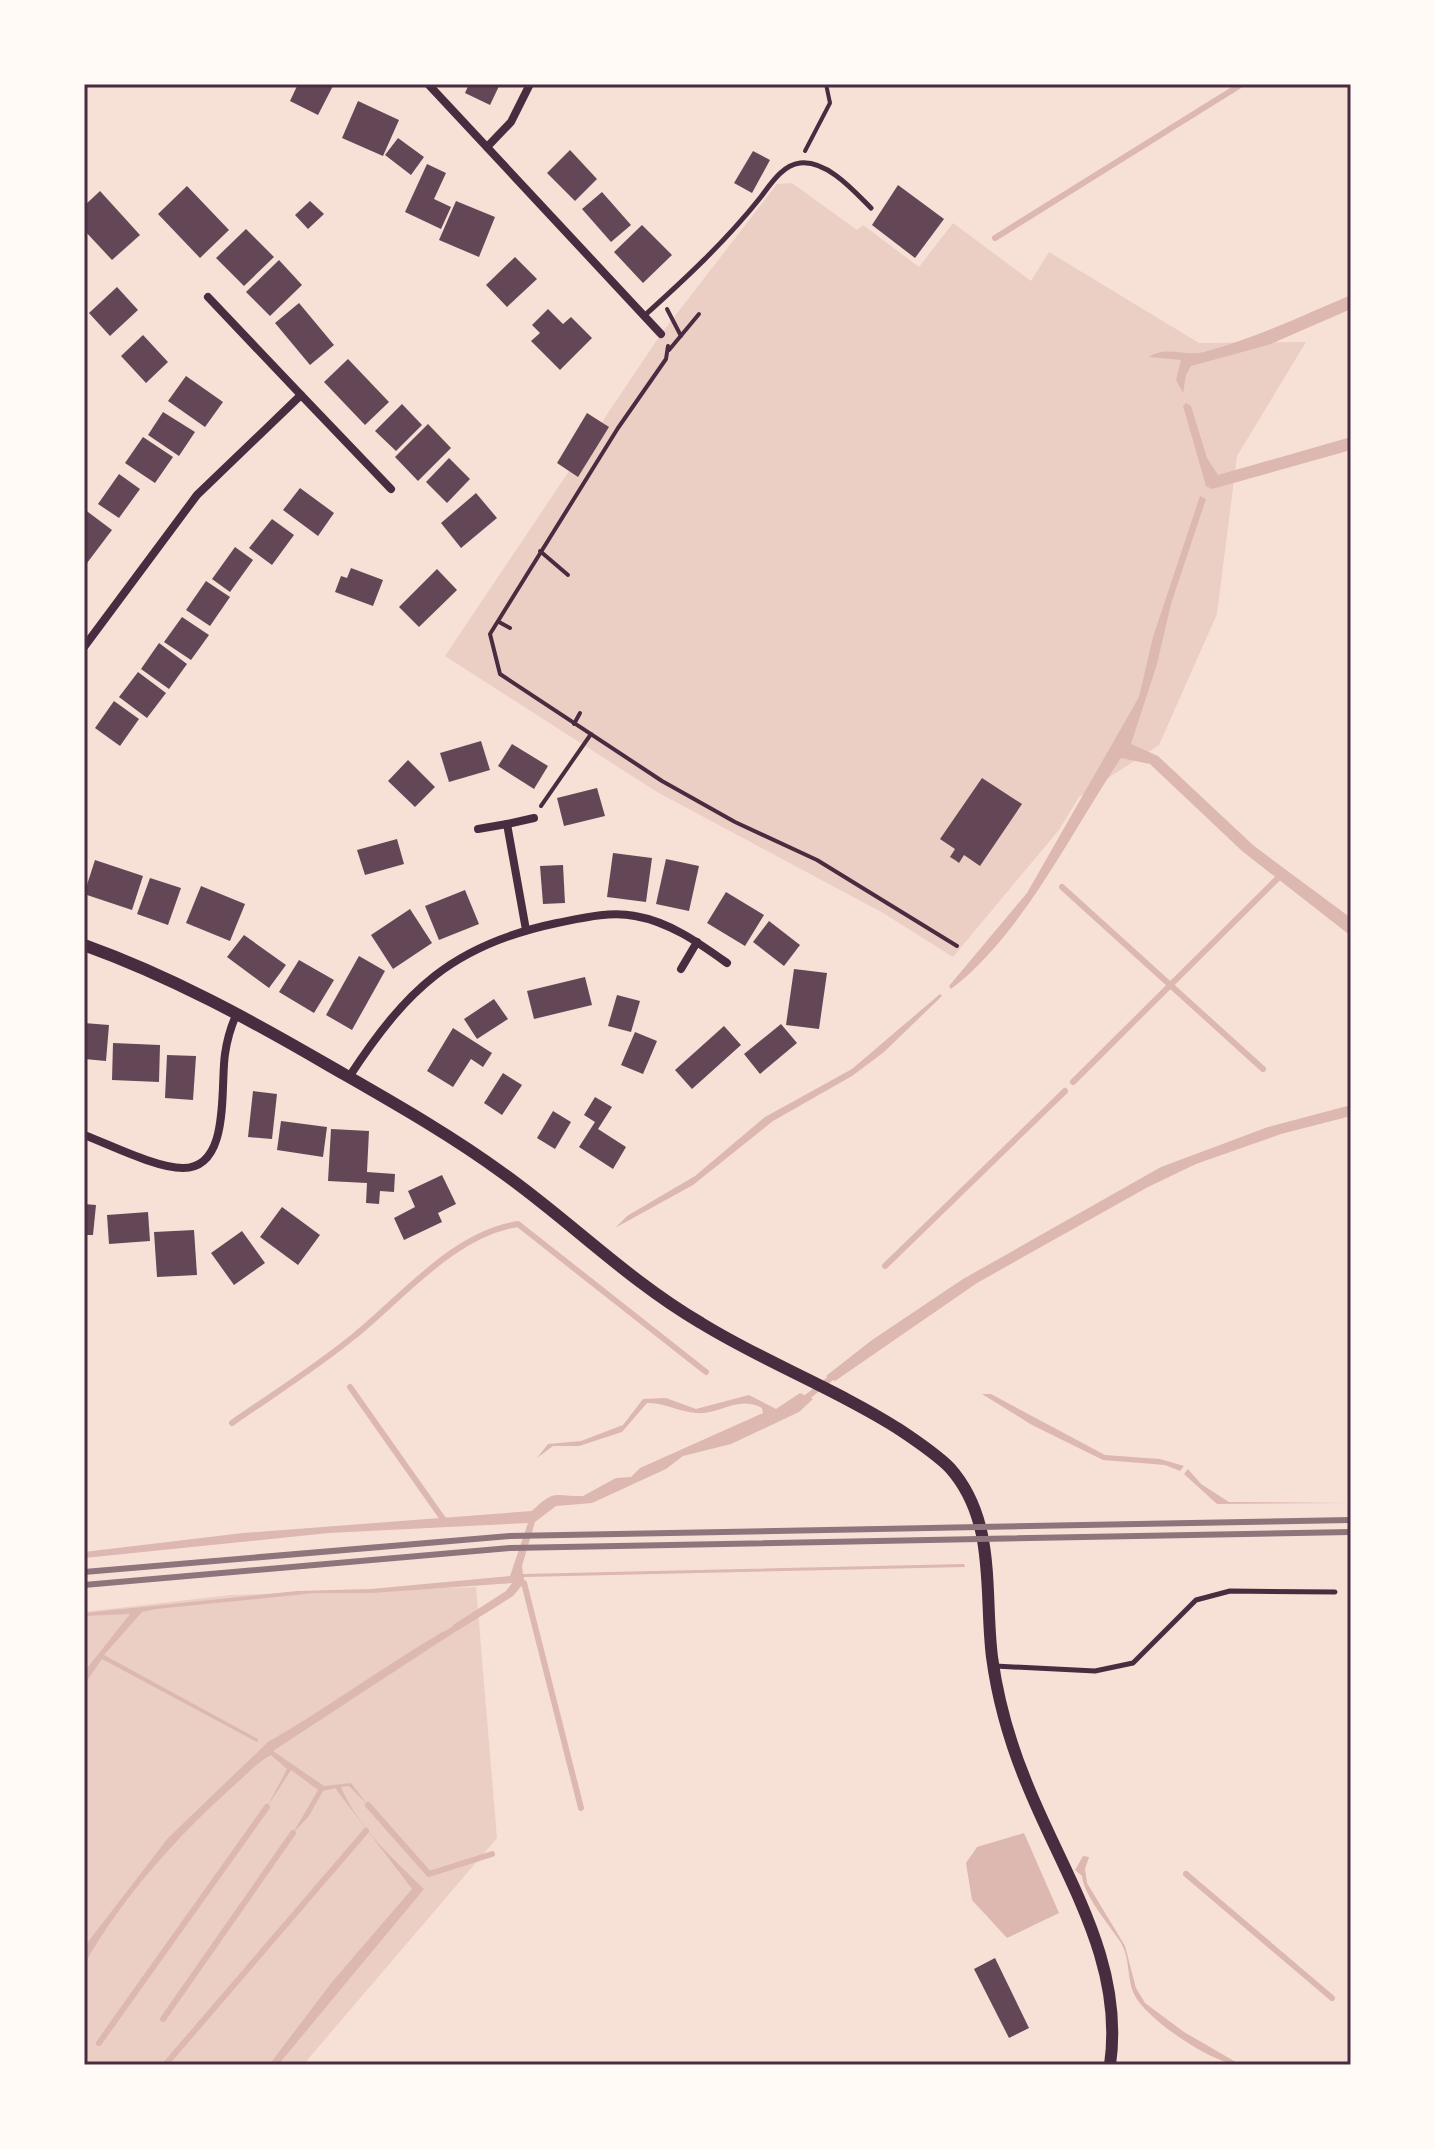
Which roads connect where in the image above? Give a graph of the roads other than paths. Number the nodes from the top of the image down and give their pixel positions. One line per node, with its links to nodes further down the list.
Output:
1 (428, 84): 3 (street)
2 (530, 84): 3 (street)
3 (487, 147): 6 (street)
4 (871, 208): 6 (lane)
5 (208, 297): 8 (street)
6 (643, 317): 7 (street)
7 (661, 334)
8 (301, 395): 9 (street); 10 (street)
9 (391, 489)
10 (84, 647)
11 (534, 818): 12 (street)
12 (507, 824): 13 (street); 14 (street)
13 (478, 829)
14 (526, 930): 15 (street); 20 (street)
15 (697, 942): 17 (street); 18 (street)
16 (84, 945): 19 (street)
17 (727, 963)
18 (681, 969)
19 (237, 1013): 20 (street); 21 (street)
20 (349, 1077): 23 (street)
21 (84, 1135)
22 (1335, 1592): 23 (lane)
23 (994, 1665): 24 (street)
24 (1110, 2065)

